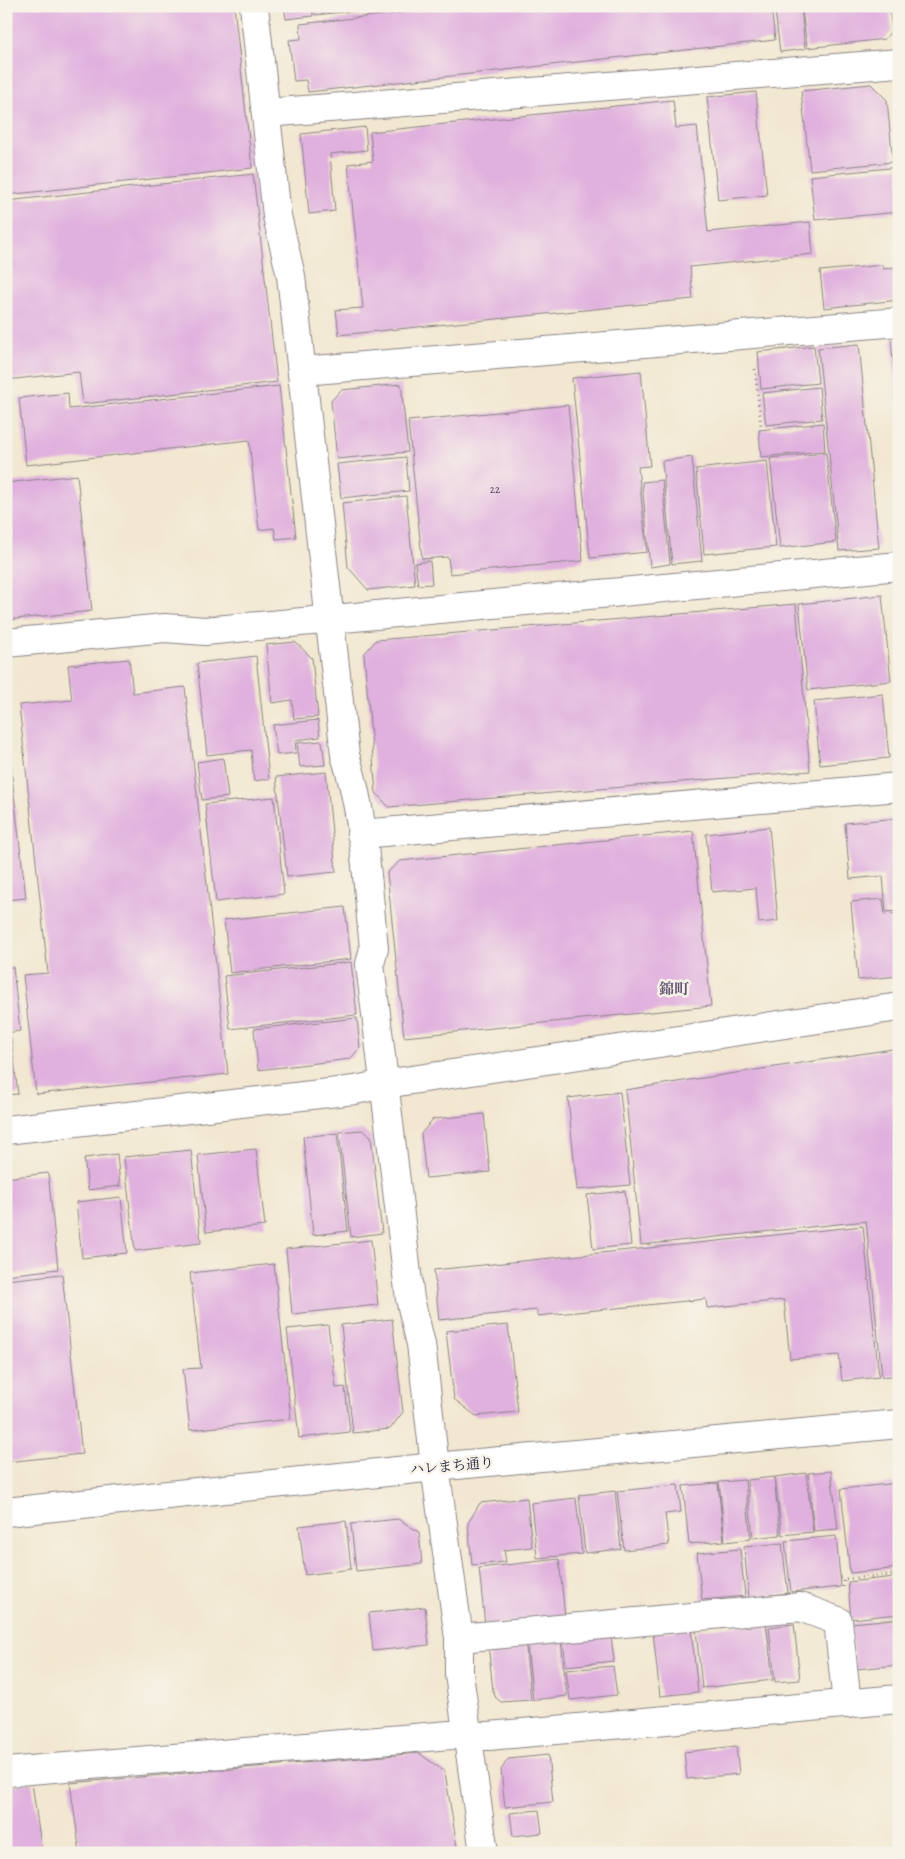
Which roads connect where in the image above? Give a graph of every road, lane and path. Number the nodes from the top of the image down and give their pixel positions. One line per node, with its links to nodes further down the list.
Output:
1 (254, 6): 3 (street)
2 (899, 63): 3 (street)
3 (266, 113): 6 (street)
4 (899, 322): 5 (street)
5 (751, 334): 6 (street); 7 (path)
6 (302, 371): 9 (street)
7 (761, 426)
8 (899, 566): 9 (street)
9 (329, 620): 10 (street); 12 (street)
10 (6, 643)
11 (899, 788): 12 (street)
12 (361, 834): 14 (street)
13 (899, 1007): 14 (street)
14 (385, 1084): 15 (street); 17 (street)
15 (6, 1130)
16 (899, 1424): 17 (street, ハレまち通り)
17 (435, 1467): 18 (street, ハレまち通り); 21 (street)
18 (6, 1512)
19 (899, 1574): 20 (path)
20 (838, 1621): 21 (street); 23 (street)
21 (459, 1638): 24 (street)
22 (899, 1699): 23 (street)
23 (847, 1704): 24 (street)
24 (468, 1735): 25 (street); 26 (street)
25 (6, 1772)
26 (484, 1853)

